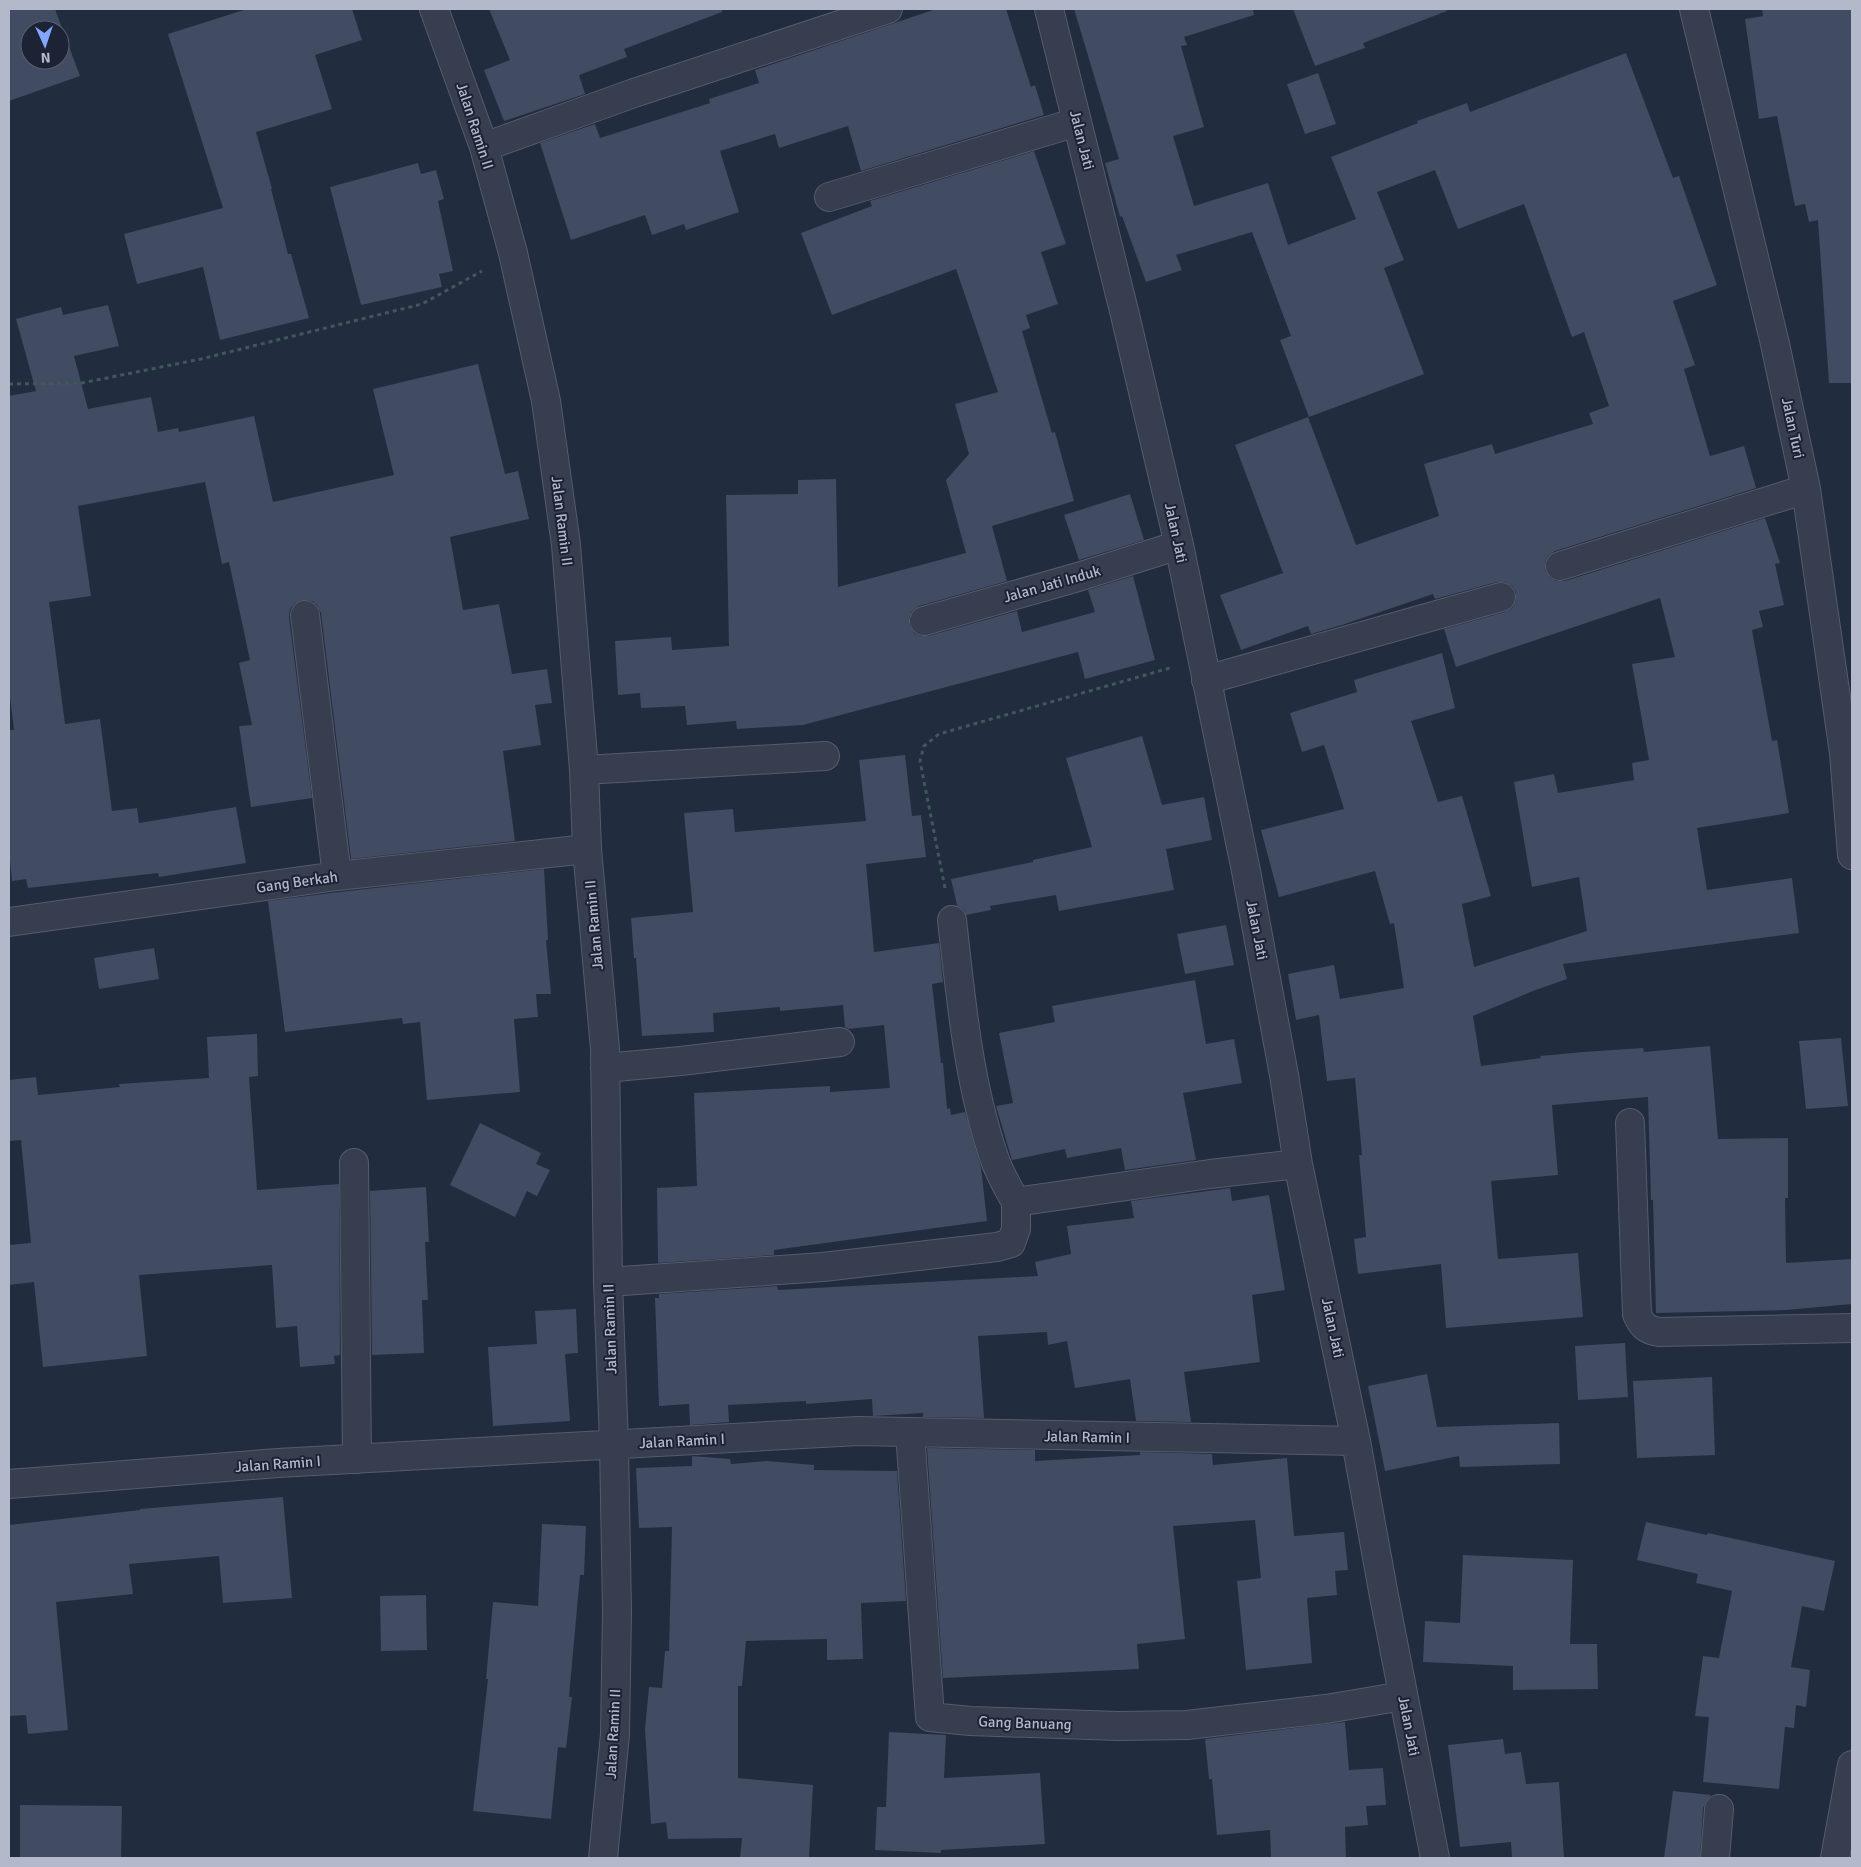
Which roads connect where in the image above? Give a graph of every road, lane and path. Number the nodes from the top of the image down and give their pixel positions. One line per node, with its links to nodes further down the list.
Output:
1 (434, 9): 6 (street, Jalan Ramin II)
2 (888, 9): 6 (street)
3 (1049, 9): 5 (street, Jalan Jati)
4 (1694, 9): 10 (street, Jalan Turi)
5 (1077, 122): 7 (street); 11 (street, Jalan Jati)
6 (484, 147): 8 (street, Jalan Ramin II)
7 (829, 196)
8 (513, 253): 9 (path); 19 (street, Jalan Ramin II)
9 (9, 384)
10 (1806, 489): 12 (street); 17 (street, Jalan Turi)
11 (1179, 545): 15 (street, Jalan Jati Induk); 16 (street, Jalan Jati)
12 (1560, 566)
13 (1501, 597): 16 (street)
14 (305, 615): 22 (street)
15 (924, 621)
16 (1204, 670): 23 (path); 29 (street, Jalan Jati)
17 (1848, 752): 21 (street, Jalan Turi)
18 (825, 756): 19 (street)
19 (584, 770): 20 (street, Jalan Ramin II)
20 (587, 849): 22 (street, Gang Berkah); 26 (street, Jalan Ramin II)
21 (1852, 855)
22 (337, 876): 24 (street, Gang Berkah)
23 (952, 920): 30 (street)
24 (9, 922)
25 (840, 1042): 26 (street)
26 (605, 1068): 31 (street, Jalan Ramin II)
27 (1630, 1123): 32 (street)
28 (354, 1162): 36 (street)
29 (1298, 1164): 30 (street); 34 (street, Jalan Jati)
30 (1016, 1202): 31 (street)
31 (608, 1282): 35 (street, Jalan Ramin II)
32 (1852, 1328)
33 (910, 1432): 34 (street, Jalan Ramin I); 35 (street, Jalan Ramin I); 38 (street, Gang Banuang)
34 (1356, 1441): 38 (street, Jalan Jati)
35 (614, 1444): 36 (street, Jalan Ramin I); 41 (street, Jalan Ramin II)
36 (357, 1459): 37 (street, Jalan Ramin I)
37 (9, 1484)
38 (1403, 1696): 42 (street, Jalan Jati)
39 (1852, 1765): 44 (street)
40 (1719, 1808): 43 (street)
41 (603, 1858)
42 (1435, 1858)
43 (1715, 1858)
44 (1835, 1858)

